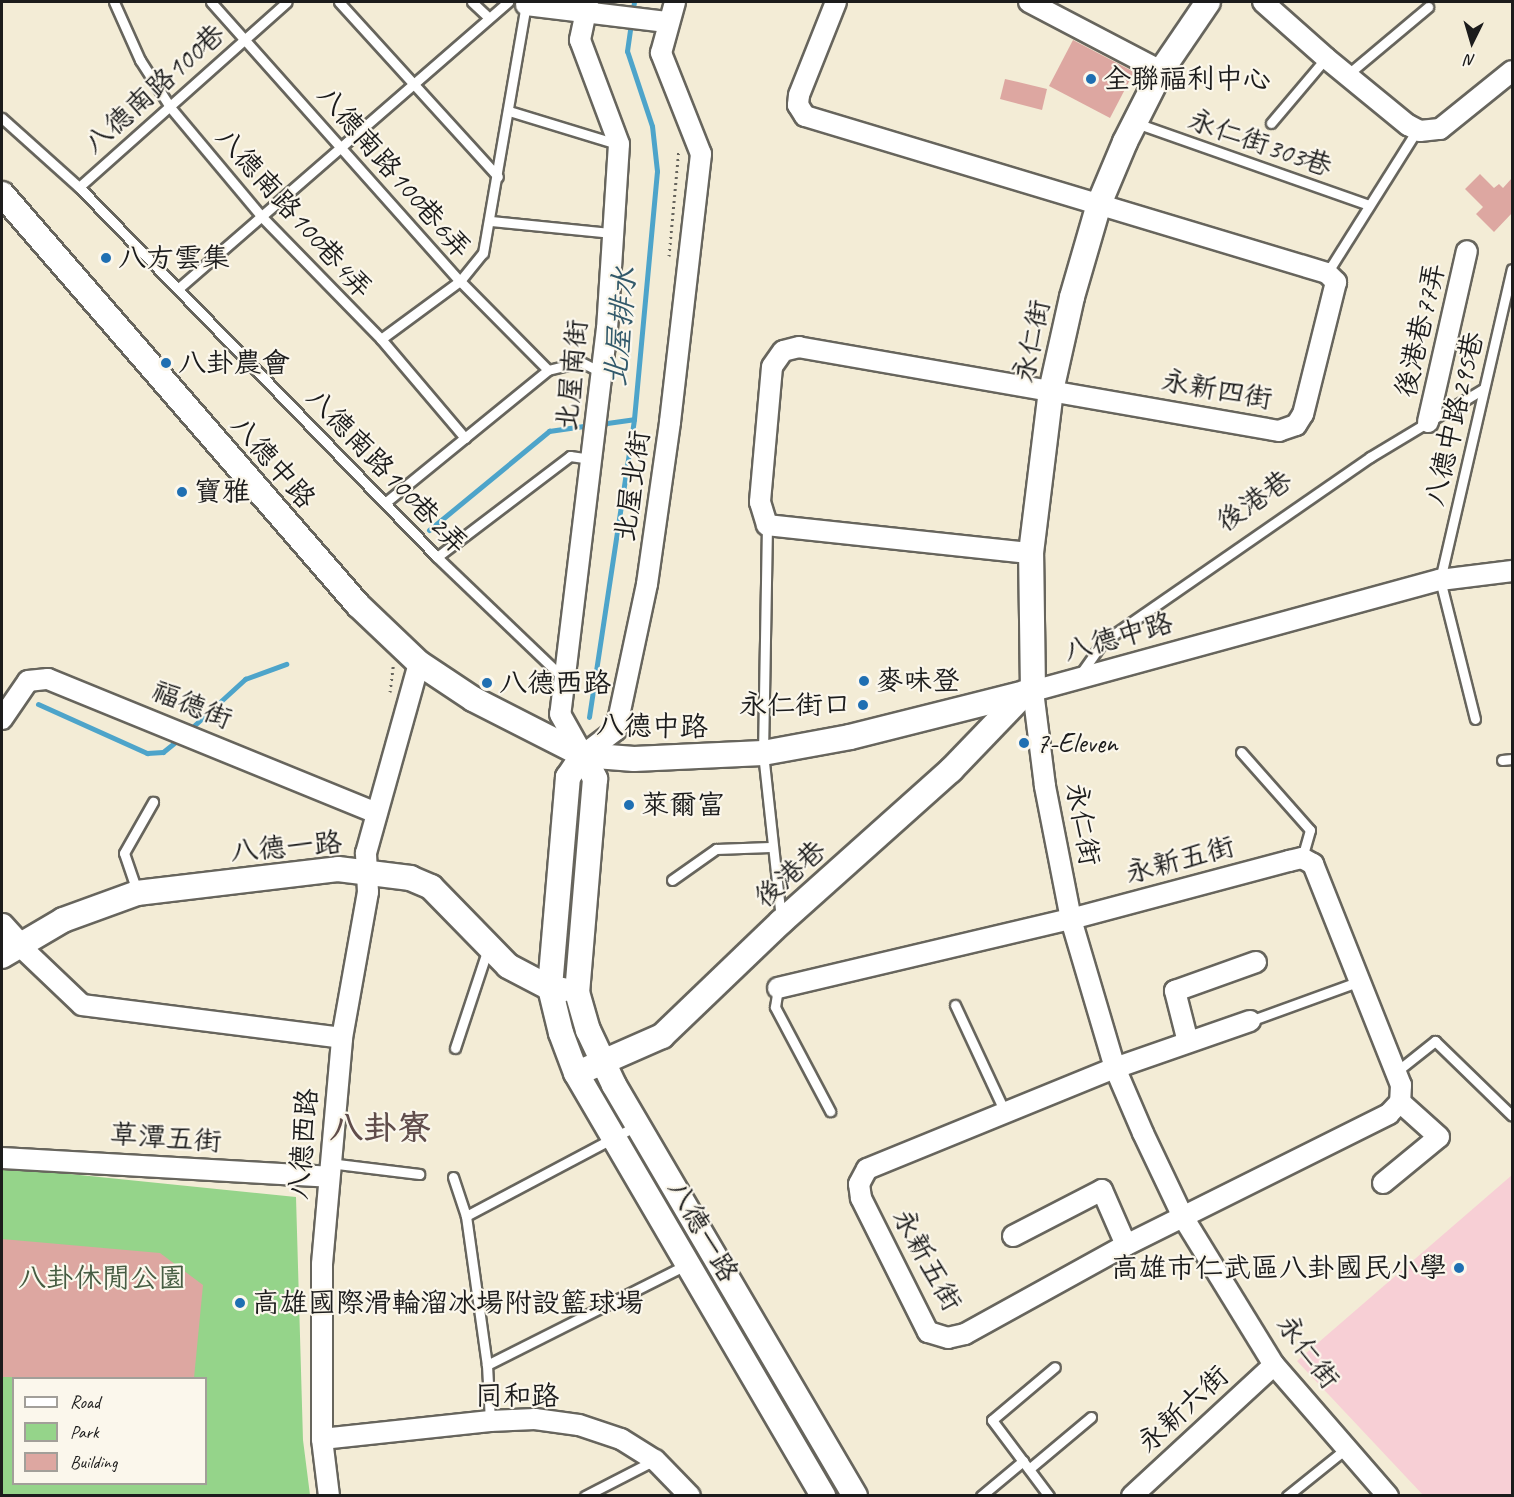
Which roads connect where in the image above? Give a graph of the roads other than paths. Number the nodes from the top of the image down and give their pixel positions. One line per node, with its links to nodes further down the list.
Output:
1 (114, 2): 22 (lane, 八德南路100巷4弄)
2 (211, 2): 16 (lane, 八德南路100巷6弄)
3 (287, 2): 16 (lane, 八德南路100巷)
4 (339, 2): 21 (lane)
5 (472, 2): 14 (lane)
6 (675, 2): 15 (street, 北屋北街)
7 (836, 2): 33 (street)
8 (1029, 2): 18 (street)
9 (1208, 2): 18 (street, 永仁街)
10 (1263, 2): 17 (street)
11 (520, 3): 13 (street); 14 (lane); 23 (lane)
12 (1428, 7): 20 (lane)
13 (591, 8): 15 (street); 28 (street, 北屋南街)
14 (489, 18): 21 (lane)
15 (659, 20): 65 (street, 北屋北街)
16 (245, 38): 22 (lane, 八德南路100巷); 29 (lane, 八德南路100巷6弄)
17 (1326, 58): 20 (street); 26 (lane)
18 (1161, 71): 25 (street, 永仁街)
19 (1512, 71): 27 (street)
20 (1347, 75): 27 (street)
21 (414, 83): 29 (lane); 30 (lane)
22 (170, 107): 31 (lane, 八德南路100巷); 35 (lane, 八德南路100巷4弄)
23 (508, 111): 28 (lane); 30 (lane)
24 (2, 118): 31 (lane, 八德南路100巷2弄)
25 (1135, 123): 33 (street, 永仁街); 34 (lane, 永仁街303巷)
26 (1271, 123)
27 (1417, 130): 34 (lane)
28 (619, 144): 37 (street, 北屋南街)
29 (342, 146): 35 (lane); 41 (lane, 八德南路100巷6弄)
30 (498, 177): 36 (lane)
31 (79, 187): 42 (lane, 八德南路100巷2弄)
32 (2, 194): 57 (street, 八德中路)
33 (1099, 204): 40 (street); 47 (street, 永仁街)
34 (1369, 205): 40 (lane)
35 (261, 216): 42 (lane); 43 (lane, 八德南路100巷4弄)
36 (492, 221): 37 (lane); 41 (lane)
37 (612, 233): 45 (street, 北屋南街)
38 (1467, 251): 48 (street, 後港巷77弄)
39 (1512, 269): 46 (lane, 八德中路295巷)
40 (1327, 273): 47 (street, 永新四街)
41 (460, 281): 43 (lane); 44 (lane, 八德南路100巷6弄)
42 (180, 287): 51 (lane, 八德南路100巷2弄)
43 (381, 339): 49 (lane, 八德南路100巷4弄)
44 (548, 370): 45 (lane); 49 (lane)
45 (603, 373): 50 (street, 北屋南街)
46 (1483, 389): 48 (lane, 後港巷); 56 (lane, 八德中路295巷)
47 (1051, 390): 52 (street, 永新四街); 53 (street, 永仁街)
48 (1428, 422): 59 (lane, 後港巷)
49 (465, 438): 51 (lane)
50 (591, 455): 54 (lane); 58 (street, 北屋南街)
51 (386, 502): 54 (lane, 八德南路100巷2弄)
52 (767, 525): 53 (street); 64 (lane)
53 (1031, 553): 60 (street, 永仁街)
54 (437, 557): 58 (lane, 八德南路100巷2弄)
55 (1512, 571): 56 (street, 八德中路)
56 (1440, 580): 59 (street, 八德中路); 62 (lane)
57 (419, 663): 65 (street, 八德中路); 69 (street, 八德西路)
58 (562, 676): 65 (street, 北屋南街)
59 (1074, 682): 60 (street, 八德中路)
60 (1029, 691): 64 (street, 八德中路); 75 (street, 永仁街); 76 (street, 後港巷)
61 (6, 713): 69 (street, 福德街)
62 (1475, 719)
63 (1241, 752): 71 (lane)
64 (763, 753): 65 (street, 八德中路); 70 (lane)
65 (583, 755): 82 (street, 八德一路); 84 (street, 八德一路)
66 (1512, 759): 67 (lane)
67 (1502, 760)
68 (153, 802): 74 (lane)
69 (376, 813): 72 (street, 八德西路)
70 (770, 846): 73 (lane); 76 (lane)
71 (1302, 858): 75 (street, 永新五街); 81 (street)
72 (365, 872): 74 (street, 八德一路); 78 (street, 八德一路); 87 (street, 八德西路)
73 (672, 880)
74 (137, 893): 79 (street, 八德一路)
75 (1071, 919): 83 (street, 永新五街); 91 (street, 永仁街)
76 (781, 922): 90 (street, 後港巷)
77 (2, 926): 79 (street)
78 (489, 946): 82 (street, 八德一路); 89 (lane)
79 (10, 951): 87 (street)
80 (1256, 962): 88 (street)
81 (1360, 981): 86 (lane); 92 (street)
82 (550, 988): 84 (street, 八德一路); 93 (street, 八德一路)
83 (778, 988): 95 (lane)
84 (577, 992): 90 (street, 八德一路)
85 (955, 1005): 96 (lane)
86 (1250, 1021): 88 (street, 永新五街)
87 (342, 1038): 101 (street, 八德西路)
88 (1188, 1042): 91 (street, 永新五街)
89 (455, 1048)
90 (603, 1063): 93 (street, 後港巷); 98 (street, 八德一路)
91 (1115, 1068): 96 (street, 永新五街); 106 (street, 永仁街)
92 (1396, 1072): 94 (street); 97 (lane)
93 (576, 1073): 99 (street, 八德一路)
94 (1400, 1102): 104 (street); 106 (street, 永新五街)
95 (830, 1111)
96 (1005, 1112): 108 (street, 永新五街)
97 (1512, 1116)
98 (640, 1124): 99 (lane); 123 (street, 八德一路)
99 (615, 1140): 105 (lane); 109 (street, 八德一路)
100 (2, 1158): 101 (street, 草潭五街)
101 (328, 1170): 102 (lane); 115 (street, 八德西路)
102 (419, 1174)
103 (453, 1176): 105 (lane)
104 (1383, 1183)
105 (466, 1216): 110 (lane)
106 (1183, 1217): 108 (street, 永新五街); 111 (street, 永仁街)
107 (1013, 1236): 108 (street)
108 (1126, 1245)
109 (687, 1263): 110 (lane); 122 (street, 八德一路)
110 (487, 1365): 114 (lane)
111 (1274, 1365): 116 (street, 永仁街); 126 (street, 永新六街)
112 (1055, 1366): 118 (lane)
113 (1091, 1418): 118 (lane)
114 (490, 1421): 115 (street, 同和路); 117 (street, 同和路)
115 (322, 1439): 119 (street, 八德西路)
116 (1347, 1448): 127 (lane); 128 (street, 永仁街)
117 (655, 1460): 120 (lane); 121 (street, 同和路)
118 (1026, 1465): 124 (lane); 125 (lane)
119 (329, 1496)
120 (585, 1496)
121 (690, 1496)
122 (823, 1496)
123 (855, 1496)
124 (981, 1496)
125 (1049, 1496)
126 (1132, 1496)
127 (1287, 1496)
128 (1388, 1496)

